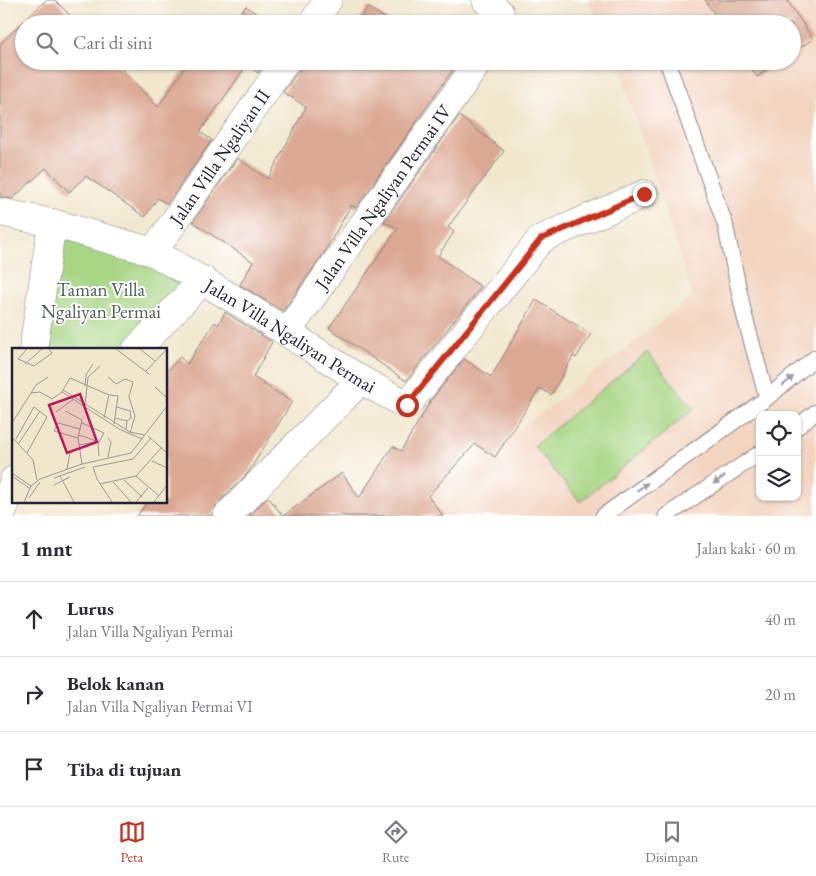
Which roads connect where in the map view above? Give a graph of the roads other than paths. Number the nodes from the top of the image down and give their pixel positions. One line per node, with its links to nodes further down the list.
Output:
1 (328, 0): 3 (street)
2 (486, 0): 4 (street)
3 (318, 15)
4 (500, 15)
5 (280, 70): 11 (street, Jalan Villa Ngaliyan II)
6 (473, 70): 13 (street, Jalan Villa Ngaliyan Permai IV)
7 (670, 70): 18 (lane)
8 (644, 194): 17 (street, Jalan Villa Ngaliyan Permai)
9 (0, 212): 10 (street, Jalan Villa Ngaliyan Permai)
10 (52, 224): 11 (street, Jalan Villa Ngaliyan Permai); 14 (street)
11 (153, 252): 12 (street, Jalan Villa Ngaliyan Permai)
12 (203, 280): 13 (street, Jalan Villa Ngaliyan Permai); 15 (street)
13 (287, 332): 17 (street, Jalan Villa Ngaliyan Permai)
14 (33, 348)
15 (138, 348)
16 (816, 357): 18 (lane, one-way to 16)
17 (361, 380): 24 (street)
18 (767, 398): 25 (lane, one-way to 18)
19 (816, 412): 20 (lane)
20 (801, 424)
21 (756, 456): 26 (lane, one-way to 26)
22 (12, 485): 23 (street)
23 (1, 514)
24 (227, 516)
25 (603, 516)
26 (666, 516)

